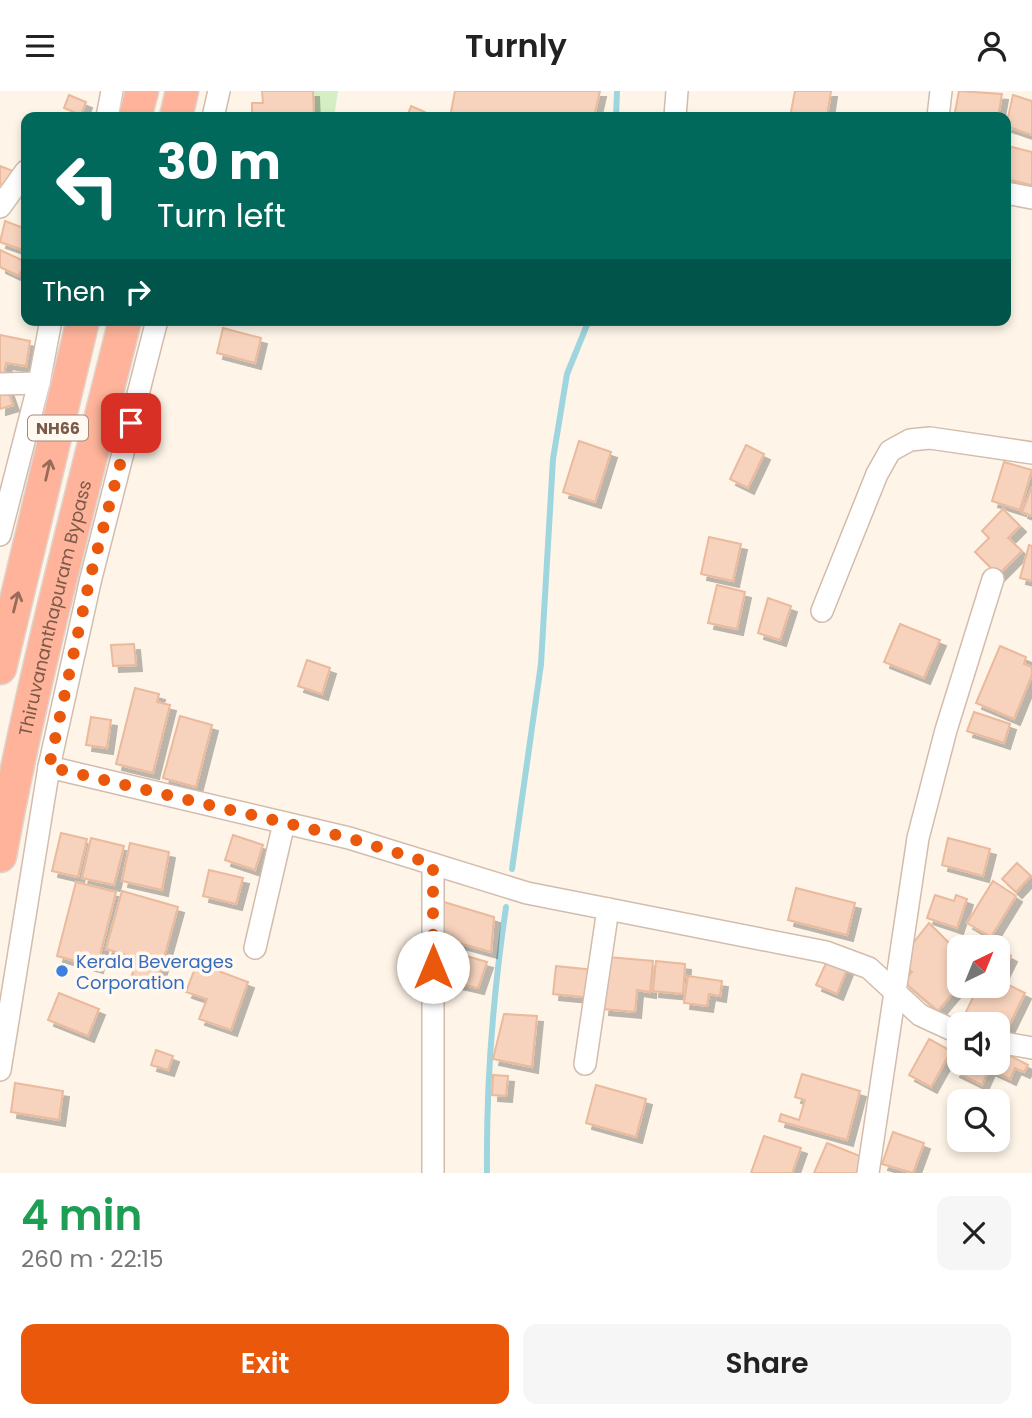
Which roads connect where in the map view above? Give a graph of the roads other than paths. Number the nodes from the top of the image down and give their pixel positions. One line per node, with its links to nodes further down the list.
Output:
1 (112, 91): 7 (street)
2 (142, 91): 8 (highway)
3 (182, 91): 9 (highway)
4 (219, 91): 10 (street)
5 (677, 91): 11 (street)
6 (941, 91): 12 (street)
7 (108, 112)
8 (136, 112)
9 (177, 112)
10 (214, 112)
11 (675, 112)
12 (939, 112)
13 (21, 178): 16 (street)
14 (1011, 194): 15 (street)
15 (1032, 198)
16 (0, 207)
17 (50, 326): 21 (street)
18 (82, 326): 27 (highway, Thiruvananthapuram Bypass / NH66, one-way to 18)
19 (123, 326): 30 (highway, Thiruvananthapuram Bypass / NH66)
20 (155, 326): 28 (street, Thiruvananthapuram Bypass)
21 (39, 383): 22 (street); 24 (street)
22 (0, 384)
23 (1032, 453): 26 (street)
24 (0, 535)
25 (993, 579): 34 (street)
26 (822, 611)
27 (0, 668)
28 (49, 767): 29 (street); 39 (street, Thiruvananthapuram Bypass)
29 (284, 823): 31 (street); 33 (street)
30 (0, 856)
31 (433, 864): 32 (street); 40 (street)
32 (608, 909): 34 (street); 38 (street)
33 (255, 948)
34 (895, 989): 35 (street); 41 (street)
35 (947, 1027)
36 (1010, 1044): 37 (street)
37 (1032, 1048)
38 (585, 1064)
39 (0, 1070)
40 (433, 1173)
41 (868, 1173)

